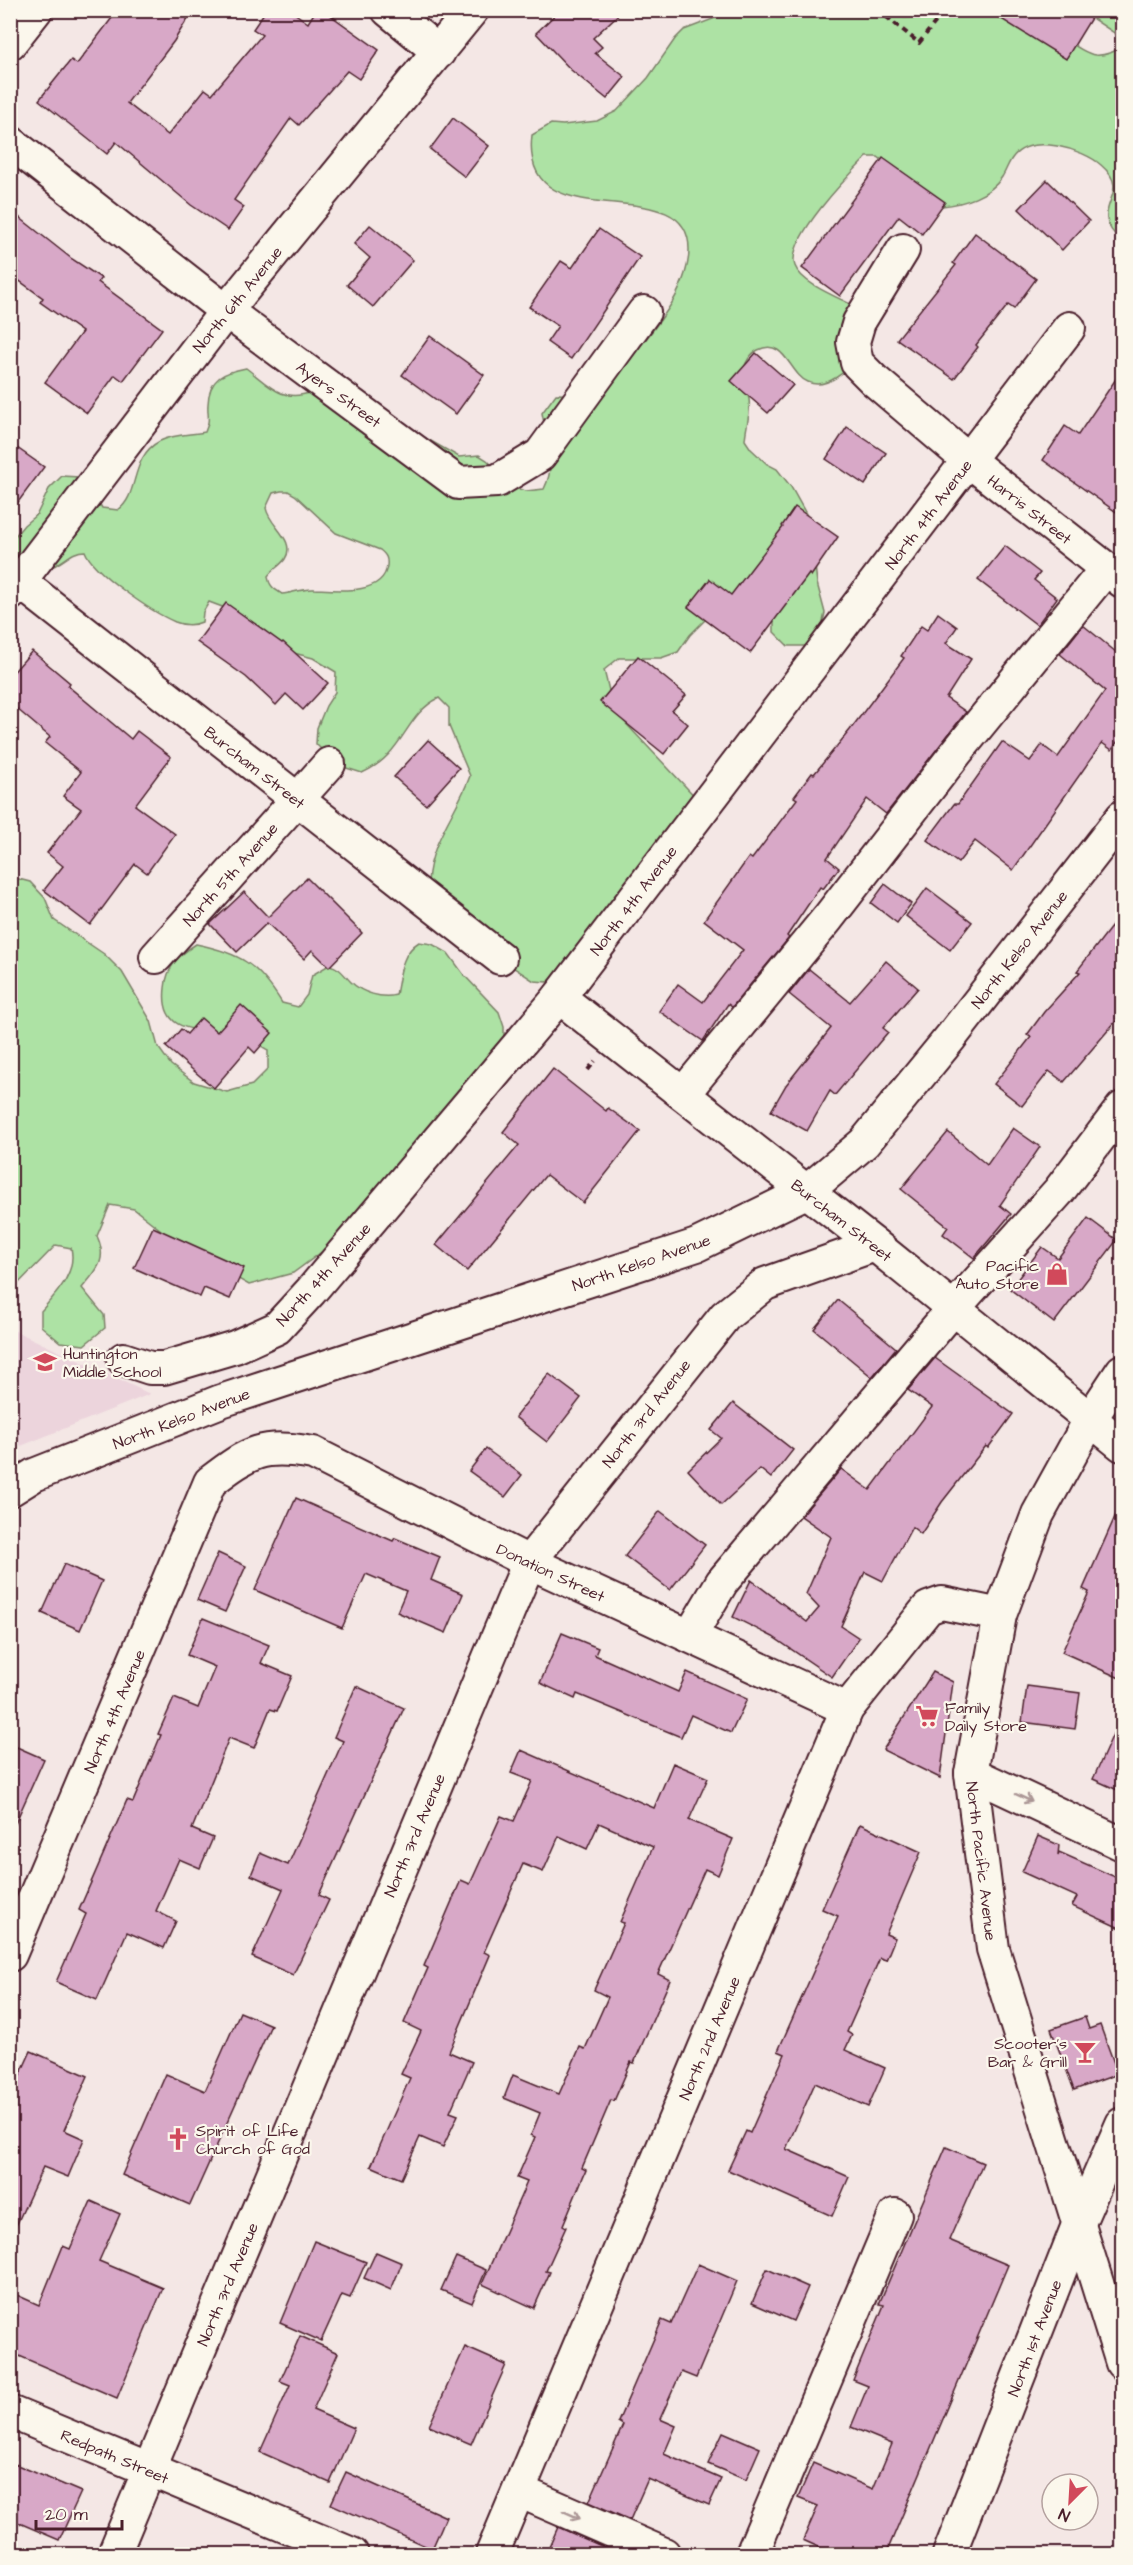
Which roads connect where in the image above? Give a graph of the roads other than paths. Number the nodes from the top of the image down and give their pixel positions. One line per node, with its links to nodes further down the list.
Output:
1 (36, 10): 4 (street)
2 (388, 10): 5 (street)
3 (472, 10): 5 (street, North 6th Avenue)
4 (10, 43)
5 (439, 52): 8 (street, North 6th Avenue)
6 (10, 142): 8 (street, Ayers Street)
7 (903, 250): 11 (street, Harris Street)
8 (226, 311): 9 (street, Ayers Street); 13 (street, North 6th Avenue)
9 (644, 312)
10 (1069, 328): 11 (street, North 4th Avenue)
11 (969, 460): 12 (street, Harris Street); 19 (street, North 4th Avenue)
12 (1114, 575): 20 (street)
13 (14, 584): 15 (street, Burcham Street)
14 (329, 764): 15 (street, North 5th Avenue)
15 (297, 800): 17 (street, North 5th Avenue); 18 (street, Burcham Street)
16 (1122, 818): 22 (street, North Kelso Avenue)
17 (156, 957)
18 (500, 958)
19 (559, 997): 20 (street, Burcham Street); 25 (street, North 4th Avenue)
20 (682, 1094): 22 (street, Burcham Street)
21 (1122, 1108): 24 (street)
22 (806, 1192): 23 (street, Burcham Street); 30 (street, North Kelso Avenue)
23 (875, 1245): 24 (street, Burcham Street); 31 (street, North 3rd Avenue)
24 (952, 1309): 27 (street, Burcham Street); 33 (street)
25 (123, 1359)
26 (1122, 1371): 27 (street, North Pacific Avenue)
27 (1090, 1418): 28 (street, Burcham Street); 32 (street, North Pacific Avenue)
28 (1122, 1444)
29 (254, 1452): 31 (street, Donation Street); 37 (street, North 4th Avenue)
30 (10, 1490)
31 (529, 1562): 33 (street, Donation Street); 43 (street, North 3rd Avenue)
32 (1000, 1615): 34 (street, North 2nd Avenue); 35 (street, North Pacific Avenue)
33 (690, 1636): 34 (street, Donation Street)
34 (847, 1708): 44 (street, North 2nd Avenue)
35 (971, 1773): 36 (street, one-way to 36); 40 (street, North Pacific Avenue)
36 (1122, 1844)
37 (10, 1955)
38 (1122, 2124): 40 (street, North 1st Avenue)
39 (895, 2215): 49 (street)
40 (1078, 2224): 41 (street, North Pacific Avenue); 50 (street, North 1st Avenue)
41 (1122, 2363)
42 (10, 2412): 43 (street, Redpath Street)
43 (149, 2471): 45 (street, North 3rd Avenue); 46 (street, Redpath Street)
44 (519, 2491): 47 (street, North 2nd Avenue); 48 (street, one-way to 48)
45 (114, 2554)
46 (352, 2554)
47 (492, 2554)
48 (664, 2554)
49 (752, 2554)
50 (950, 2554)

